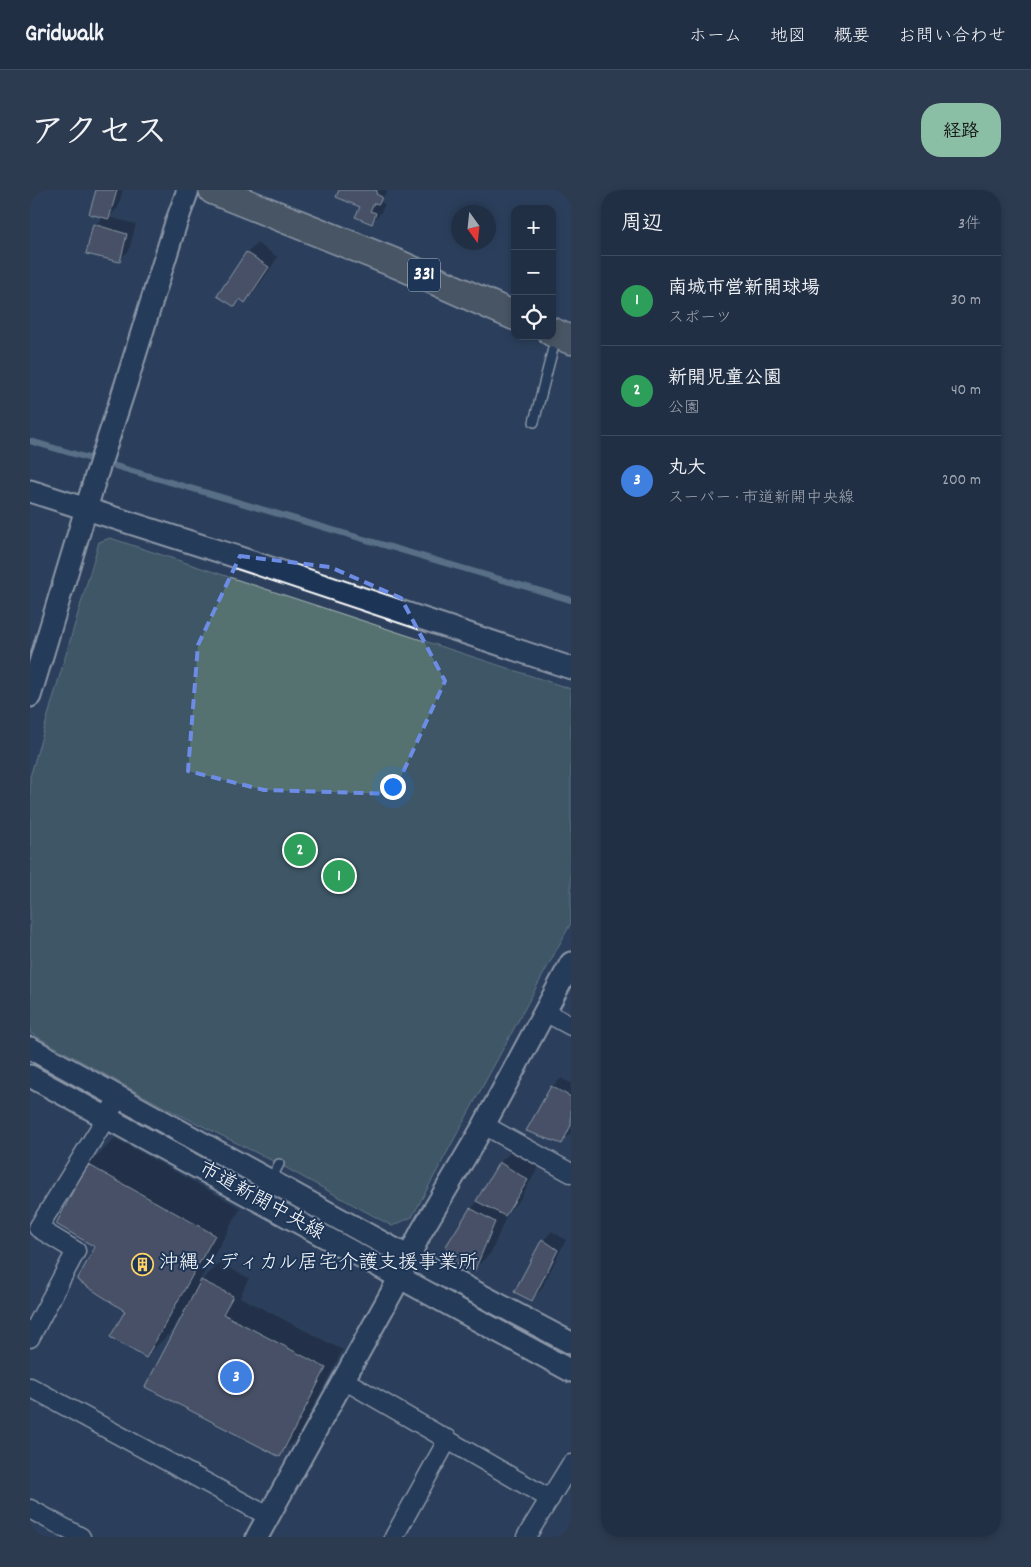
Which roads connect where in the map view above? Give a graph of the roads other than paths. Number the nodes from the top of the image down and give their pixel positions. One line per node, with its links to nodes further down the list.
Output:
1 (188, 190): 7 (street)
2 (213, 190): 3 (highway, 331)
3 (511, 314)
4 (560, 335): 5 (lane)
5 (534, 422)
6 (30, 491): 7 (street)
7 (85, 509): 8 (street); 9 (street)
8 (571, 668)
9 (30, 696)
10 (571, 963): 11 (street)
11 (545, 1012): 12 (street); 17 (street)
12 (571, 1026)
13 (30, 1048): 15 (street, 市道新開中央線)
14 (30, 1076): 16 (street, 市道新開中央線)
15 (119, 1097): 16 (street); 18 (street, 市道新開中央線)
16 (106, 1117): 19 (street, 市道新開中央線); 26 (street)
17 (484, 1125): 20 (street); 22 (street)
18 (196, 1140): 19 (street); 21 (street, 市道新開中央線)
19 (185, 1161): 21 (street, 市道新開中央線)
20 (571, 1172)
21 (268, 1186): 22 (street, 市道新開中央線); 23 (street, 市道新開中央線)
22 (410, 1258): 23 (street); 24 (street, 市道新開中央線)
23 (399, 1278): 25 (street, 市道新開中央線); 30 (street)
24 (490, 1300): 25 (street); 27 (street, 市道新開中央線)
25 (480, 1321): 28 (street, 市道新開中央線)
26 (30, 1338)
27 (563, 1339): 28 (street)
28 (544, 1357): 29 (street, 市道新開中央線)
29 (571, 1371)
30 (344, 1380): 32 (street); 36 (street)
31 (30, 1386): 36 (street)
32 (448, 1439): 34 (street); 39 (street)
33 (571, 1464): 34 (street)
34 (550, 1499): 40 (street)
35 (30, 1509): 37 (street)
36 (268, 1516): 38 (street)
37 (81, 1537)
38 (257, 1537)
39 (394, 1537)
40 (526, 1537)

